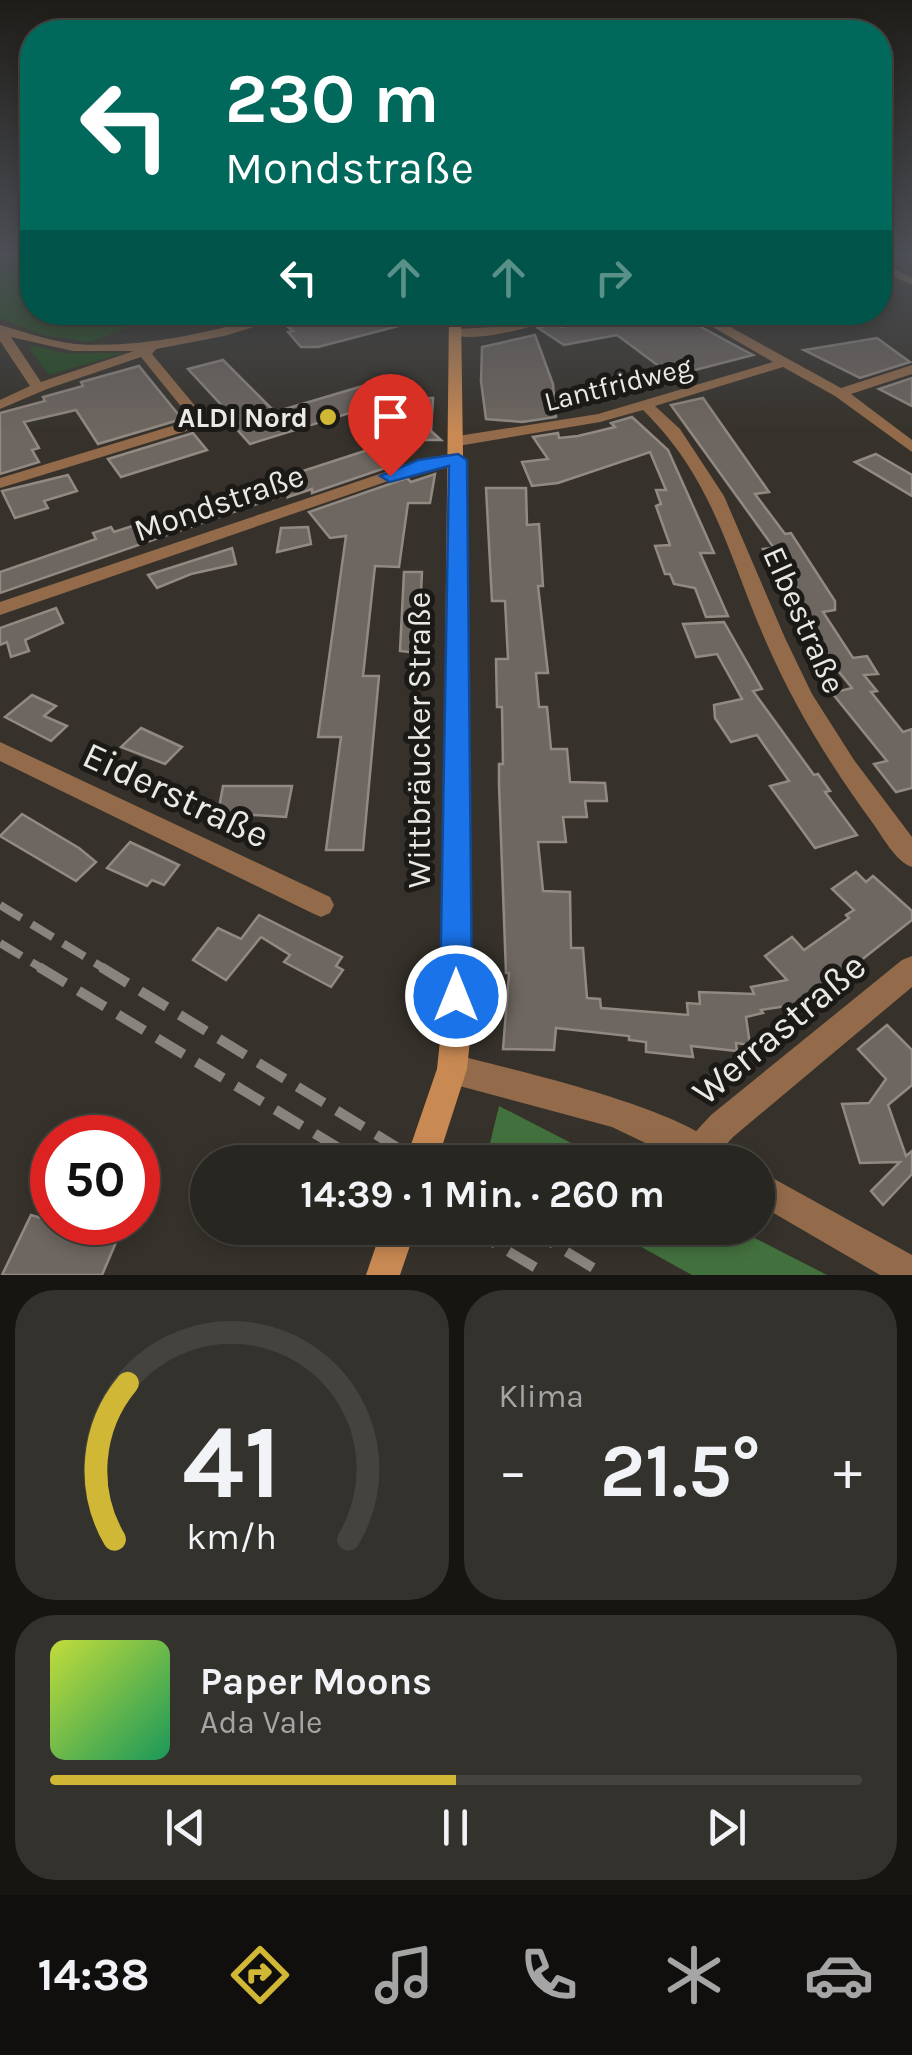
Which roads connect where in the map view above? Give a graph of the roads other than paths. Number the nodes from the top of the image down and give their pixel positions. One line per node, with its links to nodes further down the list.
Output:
1 (250, 325): 7 (street)
2 (456, 325): 6 (main road, Wittbräucker Straße)
3 (517, 325): 6 (street)
4 (717, 325): 8 (street)
5 (2, 330): 7 (street); 10 (street)
6 (456, 334): 15 (main road, Wittbräucker Straße)
7 (150, 350): 10 (street); 16 (street)
8 (787, 362): 11 (street); 13 (street, Lantfridweg)
9 (912, 369): 11 (street)
10 (42, 386): 12 (street)
11 (840, 394): 14 (street)
12 (0, 405)
13 (647, 406): 15 (street, Lantfridweg); 19 (street, Elbestraße)
14 (912, 448)
15 (458, 450): 17 (street, Mondstraße); 22 (main road, Wittbräucker Straße)
16 (0, 483)
17 (0, 609)
18 (0, 752): 20 (street, Eiderstraße)
19 (912, 856)
20 (321, 905)
21 (912, 969): 25 (street, Werrastraße)
22 (447, 1084): 23 (main road, Wittbräucker Straße); 24 (street)
23 (427, 1145)
24 (682, 1145)
25 (713, 1145)
26 (775, 1196): 28 (street)
27 (393, 1245): 29 (main road)
28 (912, 1274)
29 (383, 1275)

